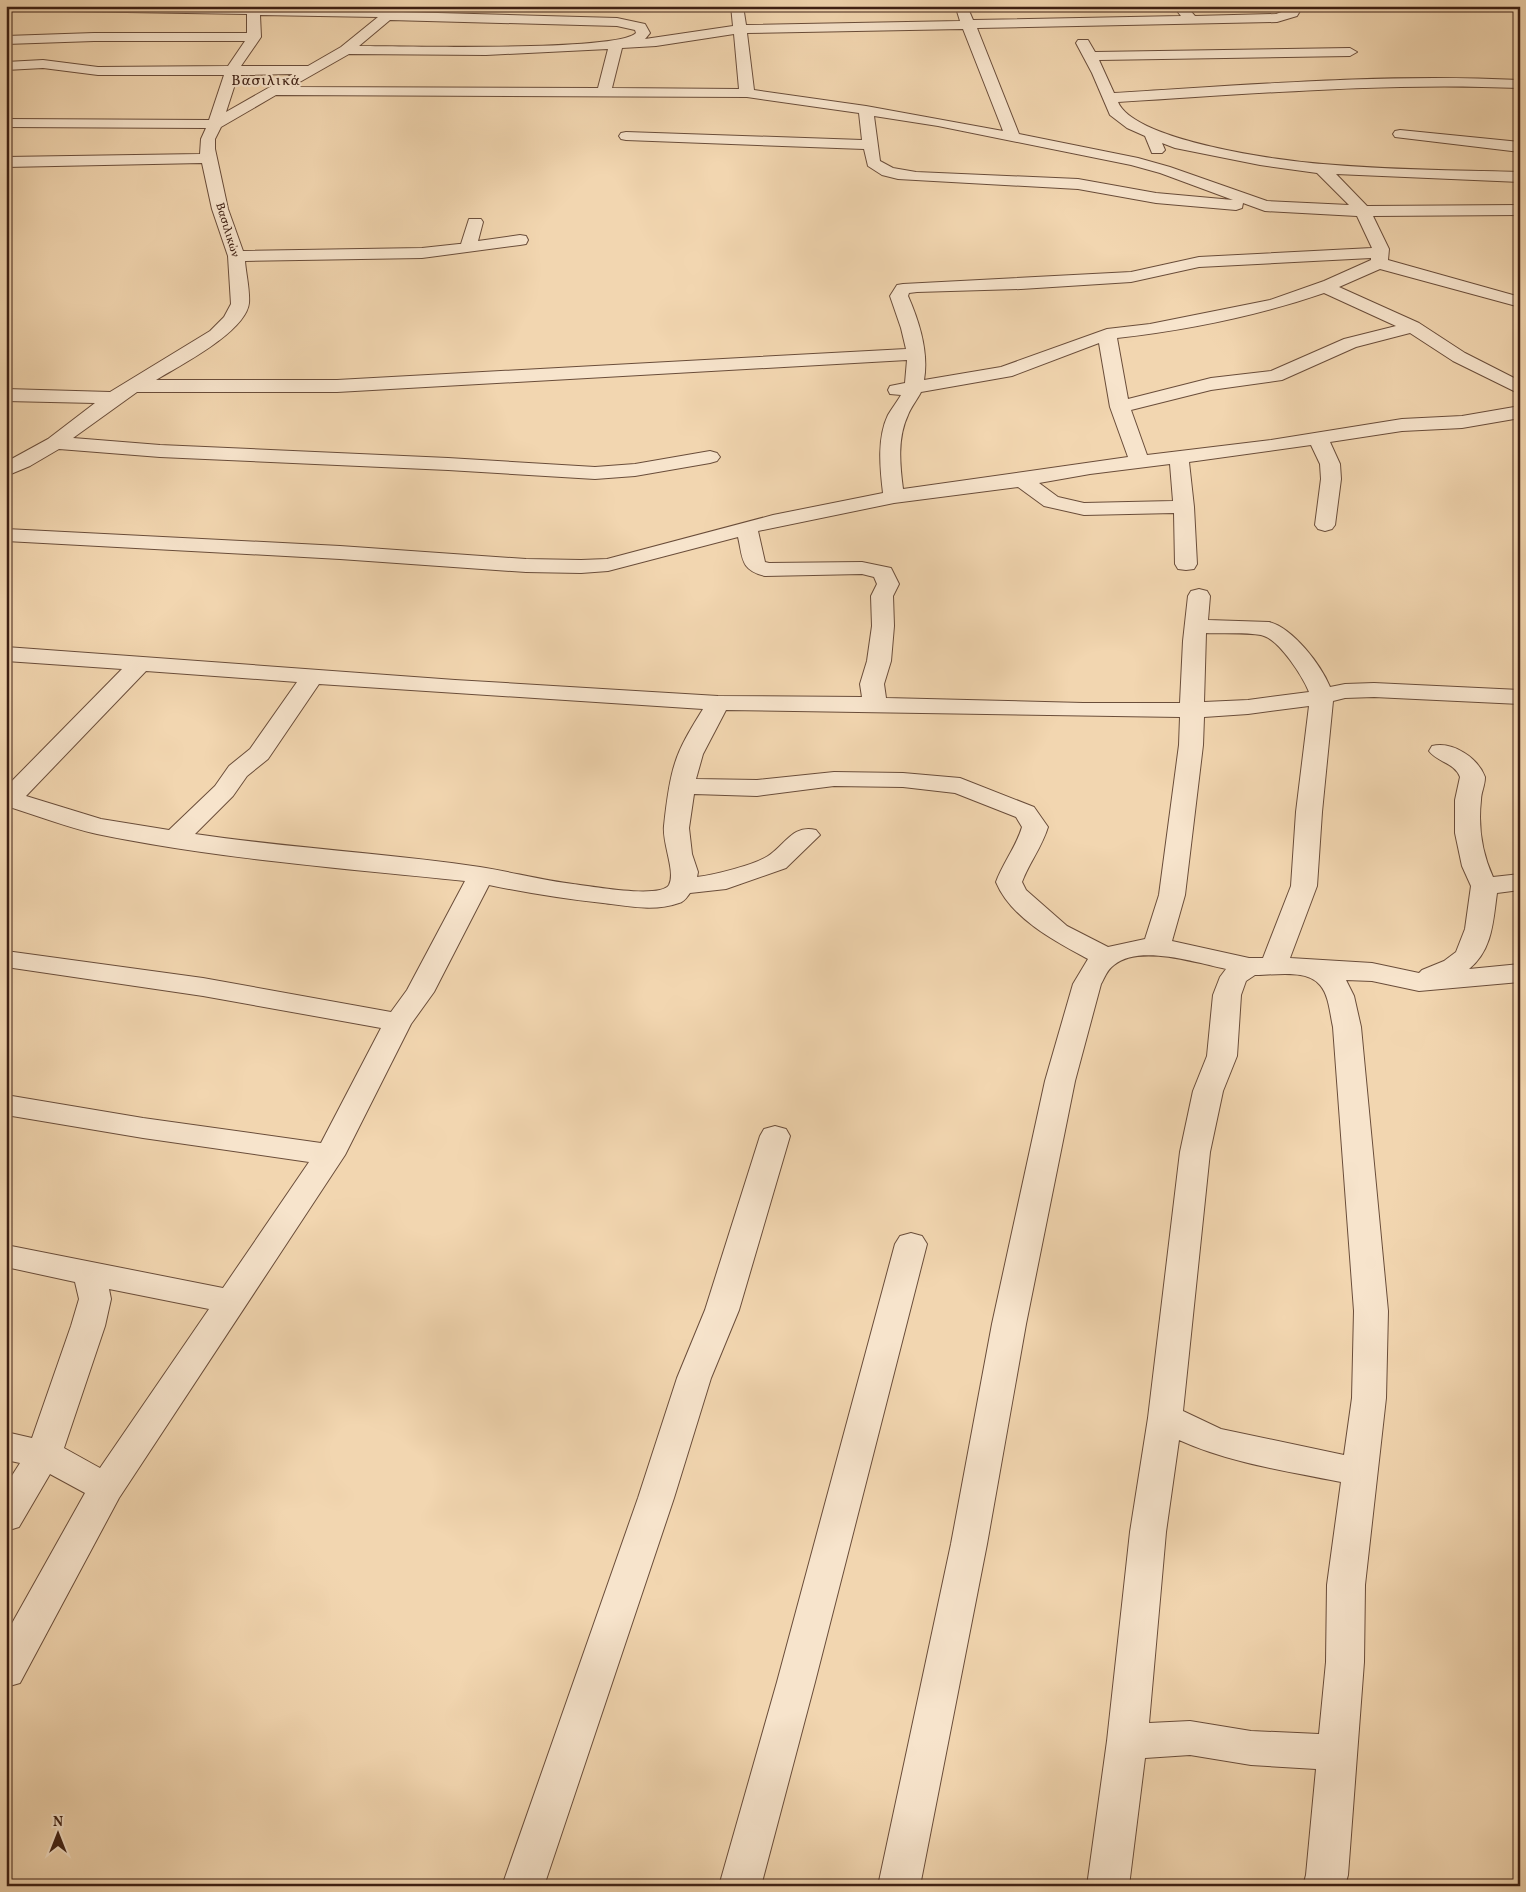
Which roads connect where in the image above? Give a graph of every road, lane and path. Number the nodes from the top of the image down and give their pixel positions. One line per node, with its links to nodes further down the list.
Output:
1 (6, 6): 8 (street)
2 (406, 6): 9 (street)
3 (737, 6): 15 (street)
4 (961, 6): 13 (street)
5 (1065, 6): 12 (street)
6 (1180, 6): 11 (street)
7 (1297, 6): 11 (street)
8 (253, 8): 9 (street); 16 (street)
9 (388, 14): 18 (street); 19 (street)
10 (854, 14): 14 (street)
11 (1192, 20): 12 (street)
12 (1072, 22): 13 (street); 22 (street)
13 (969, 24): 14 (street); 40 (street)
14 (859, 28): 15 (street)
15 (740, 30): 18 (street); 32 (street)
16 (254, 37): 17 (street); 24 (street, Βασιλικών)
17 (6, 40)
18 (616, 46): 20 (street); 31 (street)
19 (346, 50): 20 (street); 25 (street)
20 (486, 51): 30 (street)
21 (1350, 52): 22 (street)
22 (1090, 56): 33 (street)
23 (6, 66): 26 (street)
24 (232, 70): 25 (street); 26 (street); 36 (street, Βασιλικών)
25 (309, 70): 29 (street)
26 (98, 71): 27 (street)
27 (54, 78)
28 (1520, 84): 33 (street)
29 (276, 90): 30 (street); 36 (street)
30 (466, 92): 31 (street)
31 (604, 92): 32 (street)
32 (747, 93): 34 (street)
33 (1109, 98): 37 (street)
34 (866, 110): 40 (street); 42 (street)
35 (6, 123): 36 (street)
36 (216, 124): 45 (street, Βασιλικών)
37 (1152, 133): 47 (street); 48 (street)
38 (1400, 134): 43 (street)
39 (626, 136): 41 (street)
40 (1013, 137): 48 (street)
41 (712, 140): 42 (street); 44 (street)
42 (872, 144): 50 (street)
43 (1520, 147)
44 (694, 156)
45 (208, 158): 46 (street); 56 (street, Βασιλικών)
46 (6, 162)
47 (1322, 169): 49 (street); 52 (street)
48 (1165, 170): 50 (street)
49 (1520, 177)
50 (1265, 206): 52 (street)
51 (1520, 210): 52 (street)
52 (1363, 211): 57 (street)
53 (476, 222): 55 (street)
54 (520, 240): 55 (street)
55 (468, 247): 56 (street)
56 (236, 256): 63 (street, Βασιλικών)
57 (1380, 258): 58 (street); 59 (street); 62 (street)
58 (1325, 287): 60 (street); 61 (street)
59 (1520, 302)
60 (1413, 327): 64 (street); 68 (street)
61 (1107, 334): 65 (street); 68 (street)
62 (914, 354): 63 (street); 65 (street)
63 (134, 386): 67 (street, Βασιλικών)
64 (1520, 388)
65 (905, 389): 78 (street)
66 (6, 395): 67 (street)
67 (114, 398): 72 (street, Βασιλικών)
68 (1120, 406): 71 (street)
69 (1520, 412): 70 (street)
70 (1318, 439): 74 (street); 80 (street)
71 (1134, 440): 74 (street); 75 (street)
72 (55, 443): 73 (street); 76 (street, Βασιλικών)
73 (710, 457)
74 (1186, 457): 75 (street); 79 (street)
75 (1139, 462): 77 (street)
76 (6, 470)
77 (1022, 480): 78 (street); 79 (street)
78 (894, 497): 81 (street)
79 (1184, 507): 83 (street)
80 (1325, 525)
81 (747, 529): 82 (street); 92 (street)
82 (6, 536)
83 (1186, 564)
84 (1199, 596): 85 (street)
85 (1196, 626): 89 (street); 93 (street)
86 (6, 654): 87 (street)
87 (141, 663): 88 (street); 96 (street)
88 (313, 676): 91 (street); 98 (street)
89 (1322, 696): 90 (street); 93 (street); 106 (street)
90 (1520, 697)
91 (718, 703): 92 (street); 95 (street)
92 (875, 705): 93 (street)
93 (1193, 710): 103 (street)
94 (1441, 751): 102 (street)
95 (683, 786): 101 (street); 104 (street)
96 (8, 798): 98 (street)
97 (807, 836): 101 (street)
98 (175, 840): 99 (street)
99 (481, 874): 101 (street); 110 (street)
100 (1520, 882): 102 (street)
101 (682, 886)
102 (1484, 886): 109 (street)
103 (1157, 946): 104 (street); 106 (street)
104 (1106, 957): 130 (street)
105 (6, 959): 110 (street)
106 (1262, 966): 107 (street); 118 (street)
107 (1319, 970): 109 (street); 121 (street)
108 (1520, 973): 109 (street)
109 (1419, 982)
110 (398, 1022): 113 (street)
111 (6, 1105): 113 (street)
112 (774, 1136): 128 (street)
113 (330, 1156): 117 (street)
114 (911, 1244): 129 (street)
115 (6, 1256): 116 (street)
116 (90, 1273): 117 (street); 120 (street)
117 (231, 1302): 122 (street)
118 (1165, 1418): 121 (street); 125 (street)
119 (6, 1446): 120 (street)
120 (44, 1454): 122 (street); 123 (street)
121 (1359, 1472): 126 (street)
122 (106, 1488): 124 (street)
123 (6, 1517)
124 (8, 1664)
125 (1127, 1741): 126 (street); 131 (street)
126 (1338, 1753): 127 (street)
127 (1329, 1882)
128 (524, 1886)
129 (740, 1886)
130 (899, 1886)
131 (1108, 1886)

